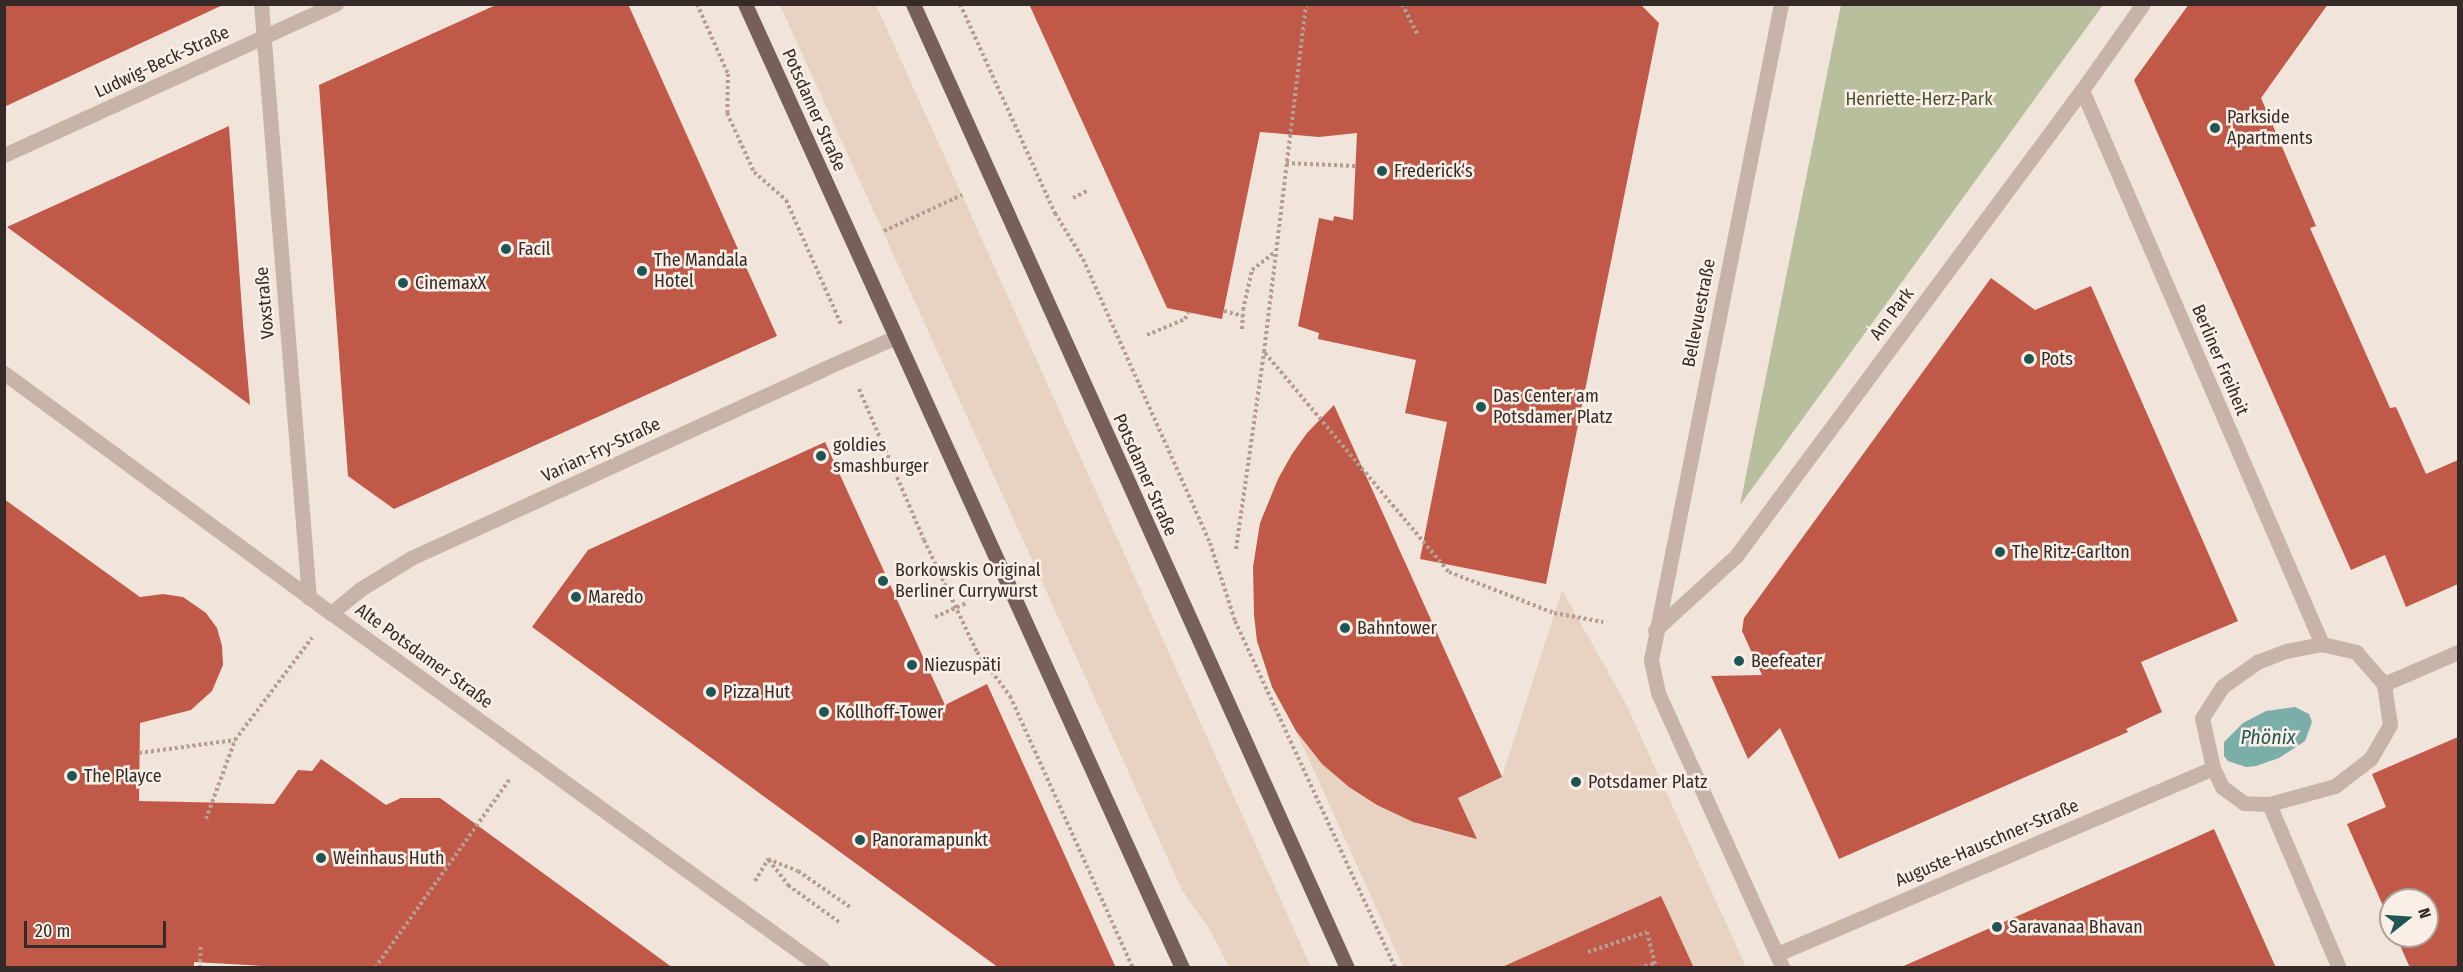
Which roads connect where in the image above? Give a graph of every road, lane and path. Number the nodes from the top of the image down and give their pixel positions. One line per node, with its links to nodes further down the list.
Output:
1 (261, 4): 12 (street, Voxstraße)
2 (336, 4): 12 (street, Ludwig-Beck-Straße)
3 (697, 4): 29 (path)
4 (745, 4): 27 (main road, Potsdamer Straße)
5 (913, 4): 54 (main road, Potsdamer Straße)
6 (960, 4): 60 (path)
7 (1306, 4): 15 (path)
8 (1402, 4): 11 (path)
9 (1781, 4): 38 (street, Bellevuestraße)
10 (2143, 4): 13 (street, Am Park)
11 (1418, 36)
12 (263, 37): 14 (street, Ludwig-Beck-Straße); 32 (street, Voxstraße)
13 (2082, 90): 38 (street, Am Park); 39 (street, Berliner Freiheit)
14 (4, 155)
15 (1286, 163): 16 (path); 21 (path)
16 (1356, 166)
17 (1087, 191): 19 (path)
18 (963, 195): 20 (path)
19 (1072, 198)
20 (883, 231)
21 (1276, 252): 24 (path); 28 (path)
22 (1224, 311): 24 (path)
23 (1188, 313): 26 (path)
24 (1244, 316): 25 (path)
25 (1242, 329)
26 (1146, 334)
27 (896, 337): 29 (street, Varian-Fry-Straße); 52 (main road, Potsdamer Straße)
28 (1264, 352): 31 (path); 37 (path)
29 (850, 357): 34 (path); 35 (street, Varian-Fry-Straße)
30 (4, 373): 32 (street, Alte Potsdamer Straße)
31 (1236, 549)
32 (309, 598): 35 (street, Alte Potsdamer Straße)
33 (968, 602): 34 (path)
34 (956, 607): 36 (path); 59 (path)
35 (331, 613): 42 (path); 44 (street, Alte Potsdamer Straße)
36 (935, 617)
37 (1603, 622)
38 (1655, 630): 53 (street)
39 (2322, 644): 41 (street); 45 (street)
40 (2458, 652): 41 (street)
41 (2384, 684): 46 (street)
42 (235, 740): 43 (path); 47 (path)
43 (139, 753)
44 (527, 756): 57 (path); 58 (street, Alte Potsdamer Straße)
45 (2212, 768): 46 (street); 53 (street, Auguste-Hauschner-Straße)
46 (2269, 804): 62 (street)
47 (206, 819)
48 (850, 907): 49 (path)
49 (839, 922)
50 (201, 945): 56 (path)
51 (1588, 952): 55 (path)
52 (1178, 961)
53 (1780, 961)
54 (1345, 964)
55 (1655, 965): 61 (path)
56 (200, 968)
57 (375, 968)
58 (822, 968)
59 (1133, 968)
60 (1395, 968)
61 (1639, 968)
62 (2339, 968)

